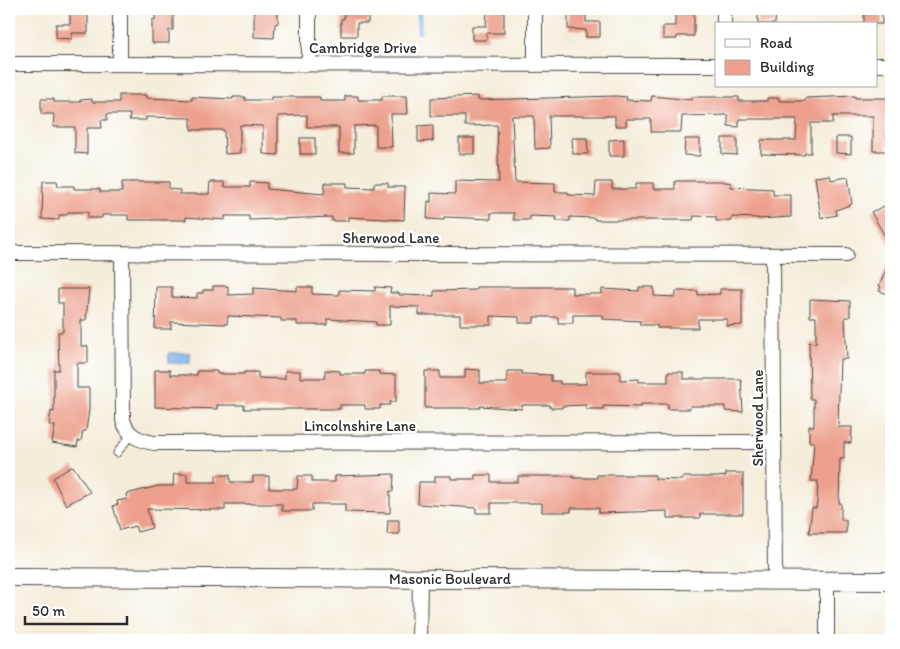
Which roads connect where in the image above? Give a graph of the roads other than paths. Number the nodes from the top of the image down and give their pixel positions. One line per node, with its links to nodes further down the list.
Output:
1 (120, 9): 7 (street)
2 (309, 9): 8 (street)
3 (535, 9): 9 (street)
4 (724, 9): 5 (street)
5 (724, 22)
6 (9, 64): 7 (street, Cambridge Drive)
7 (120, 64): 8 (street, Cambridge Drive)
8 (309, 64): 9 (street, Cambridge Drive)
9 (535, 65): 10 (street, Cambridge Drive)
10 (715, 65)
11 (878, 66): 12 (street)
12 (891, 66)
13 (9, 253): 14 (street, Sherwood Lane)
14 (122, 254): 15 (street, Sherwood Lane); 17 (street)
15 (773, 255): 16 (street, Sherwood Lane); 18 (street, Sherwood Lane)
16 (846, 255)
17 (131, 435): 18 (street, Lincolnshire Lane); 19 (lane)
18 (774, 442): 22 (street, Sherwood Lane)
19 (117, 453)
20 (9, 577): 21 (street, Masonic Boulevard)
21 (420, 578): 22 (street, Masonic Boulevard); 25 (street)
22 (775, 580): 23 (street, Masonic Boulevard)
23 (827, 581): 24 (street, Masonic Boulevard); 26 (street)
24 (891, 581)
25 (419, 640)
26 (827, 640)

